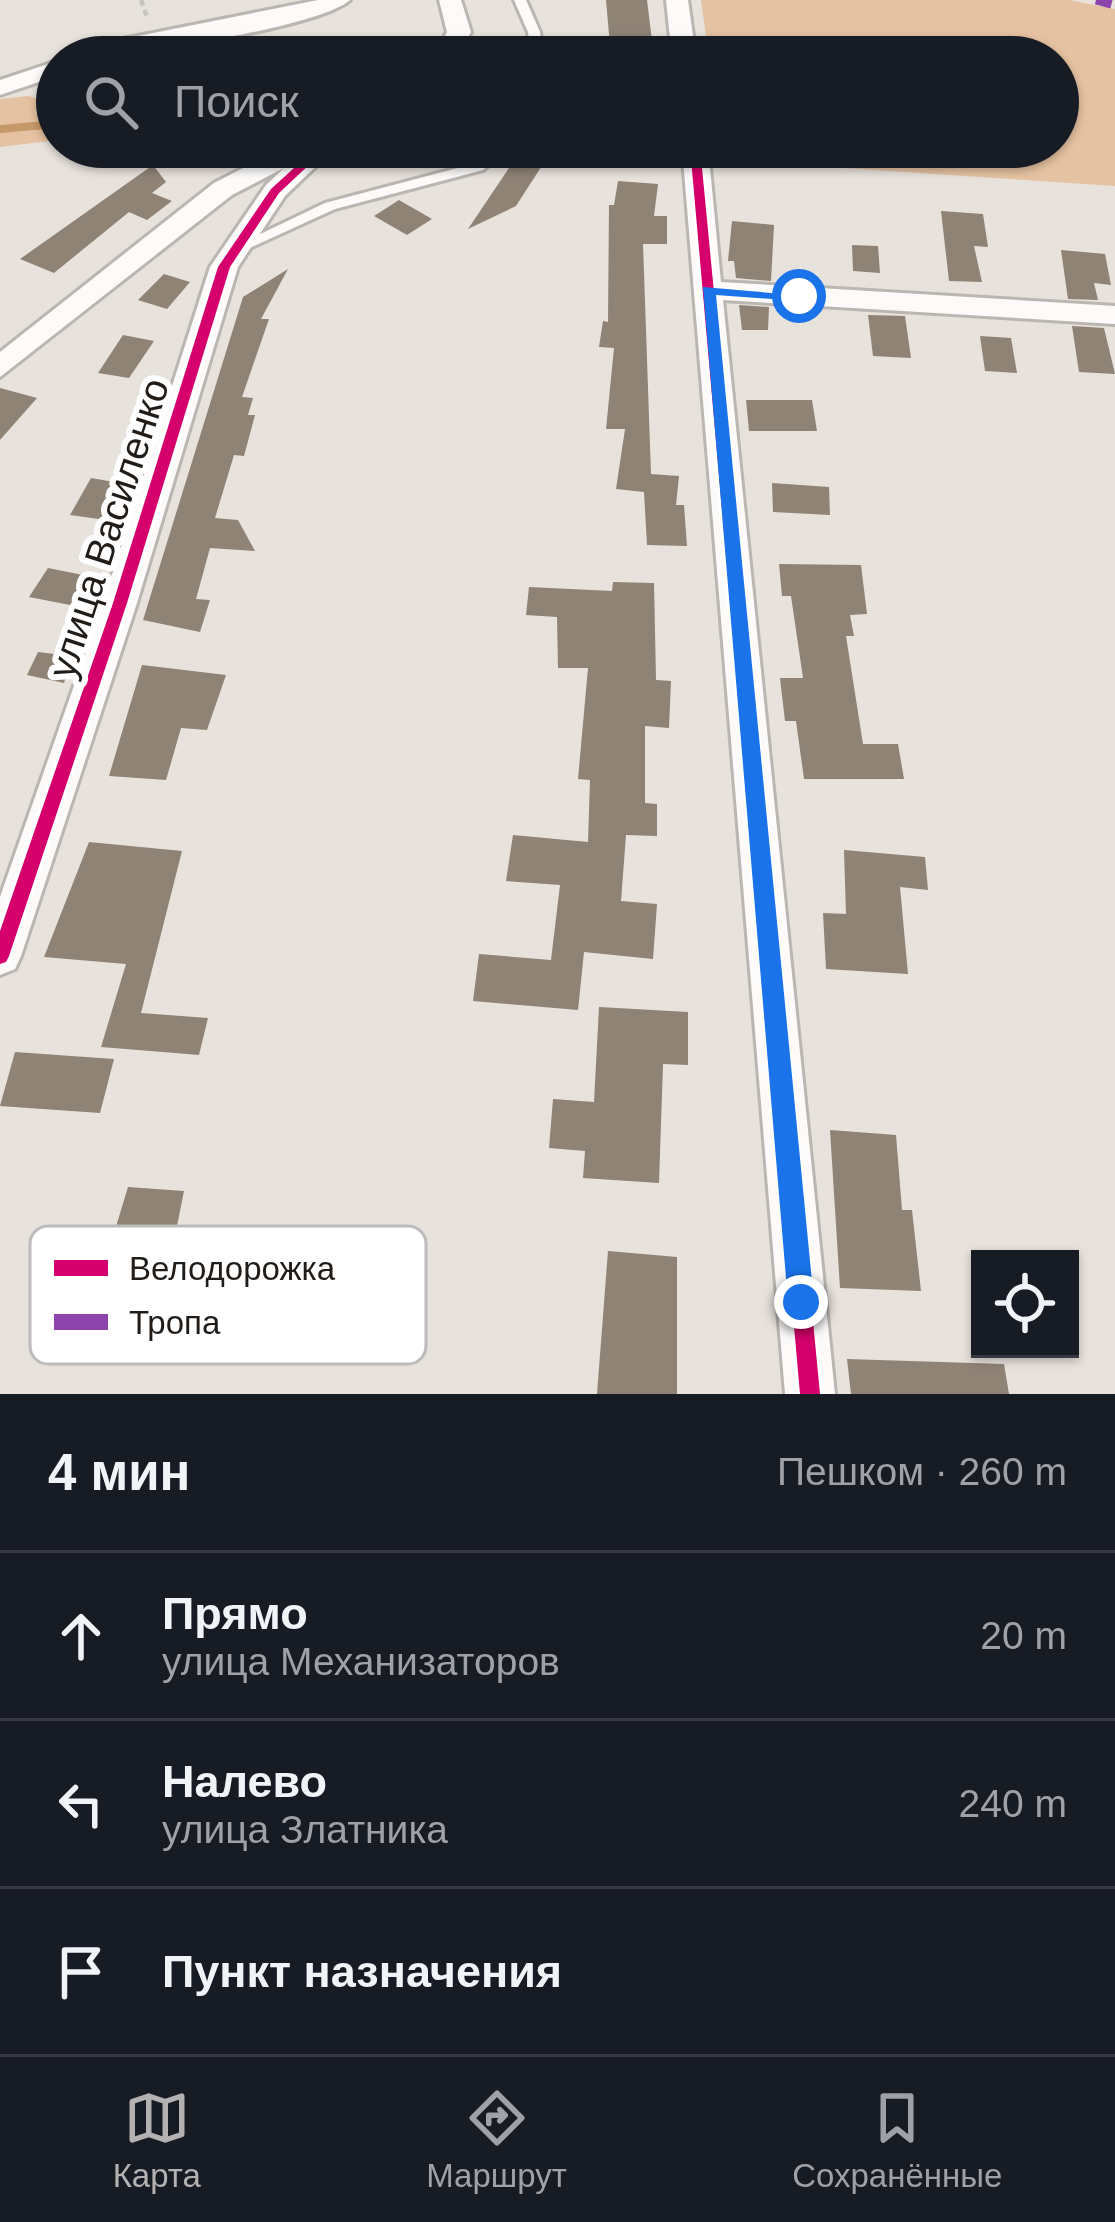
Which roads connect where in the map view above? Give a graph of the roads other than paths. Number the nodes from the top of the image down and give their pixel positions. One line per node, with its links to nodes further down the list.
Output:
1 (339, 0): 5 (street)
2 (450, 0): 6 (street)
3 (520, 0): 7 (lane)
4 (677, 0): 8 (street)
5 (170, 36)
6 (458, 36)
7 (534, 36)
8 (681, 36)
9 (36, 75): 10 (street)
10 (0, 88)
11 (264, 168): 18 (street)
12 (301, 168): 15 (street, улица Василенко)
13 (474, 168): 15 (lane)
14 (696, 168): 16 (street)
15 (232, 250): 19 (street, улица Василенко)
16 (708, 290): 17 (street); 20 (street)
17 (1115, 315)
18 (0, 368)
19 (0, 956)
20 (810, 1394)

